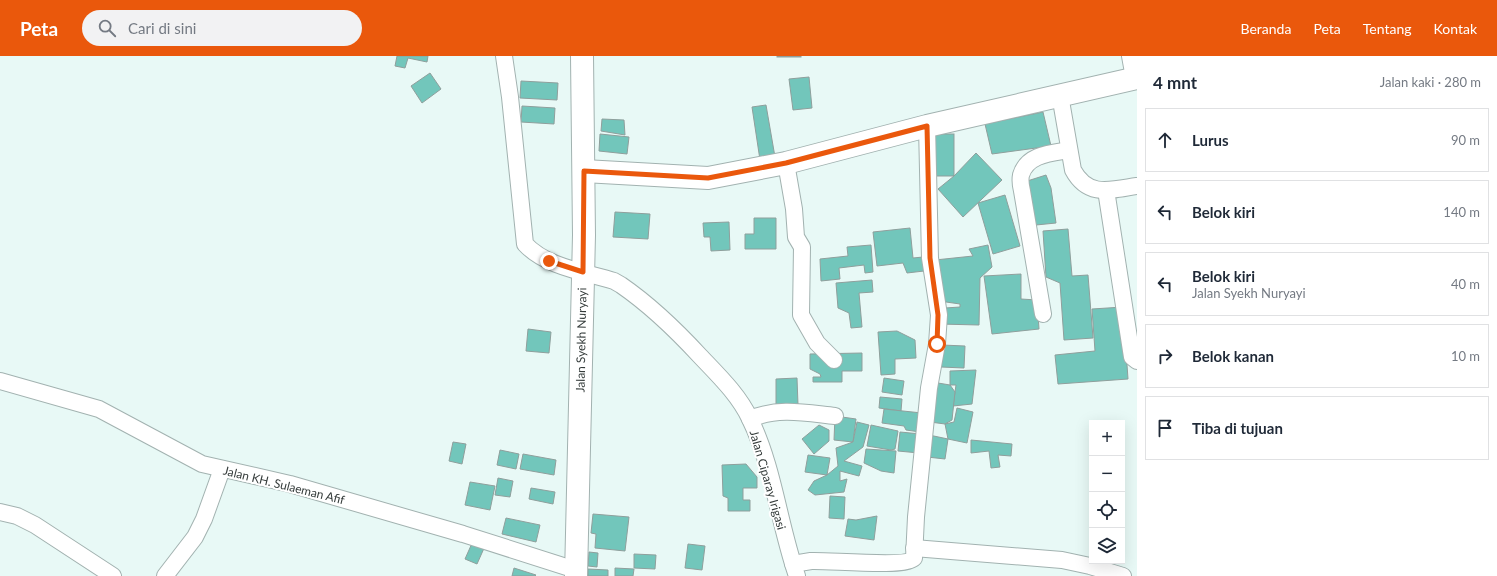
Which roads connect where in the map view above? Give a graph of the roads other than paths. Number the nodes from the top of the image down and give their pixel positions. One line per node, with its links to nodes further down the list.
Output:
1 (504, 56): 12 (street, Jalan Ciparay Irigasi)
2 (582, 56): 9 (street, Jalan Syekh Nuryayi)
3 (1130, 56): 4 (street)
4 (1135, 78): 5 (street)
5 (1060, 95): 6 (street); 7 (street)
6 (927, 126): 8 (street); 21 (street)
7 (1069, 150): 11 (street); 13 (street)
8 (786, 163): 9 (street); 14 (street)
9 (584, 171): 12 (street, Jalan Syekh Nuryayi)
10 (1137, 186): 11 (street)
11 (1106, 190): 15 (street)
12 (583, 268): 17 (street, Jalan Ciparay Irigasi); 23 (street, Jalan Syekh Nuryayi)
13 (1043, 314)
14 (834, 360)
15 (1137, 362)
16 (0, 381): 19 (street, Jalan KH. Sulaeman Afif)
17 (762, 415): 18 (street); 22 (street, Jalan Ciparay Irigasi)
18 (835, 416)
19 (222, 469): 23 (street, Jalan KH. Sulaeman Afif); 25 (street)
20 (0, 512): 24 (street)
21 (914, 548): 22 (street); 26 (street)
22 (799, 566)
23 (576, 573)
24 (113, 576)
25 (166, 576)
26 (1123, 576)

